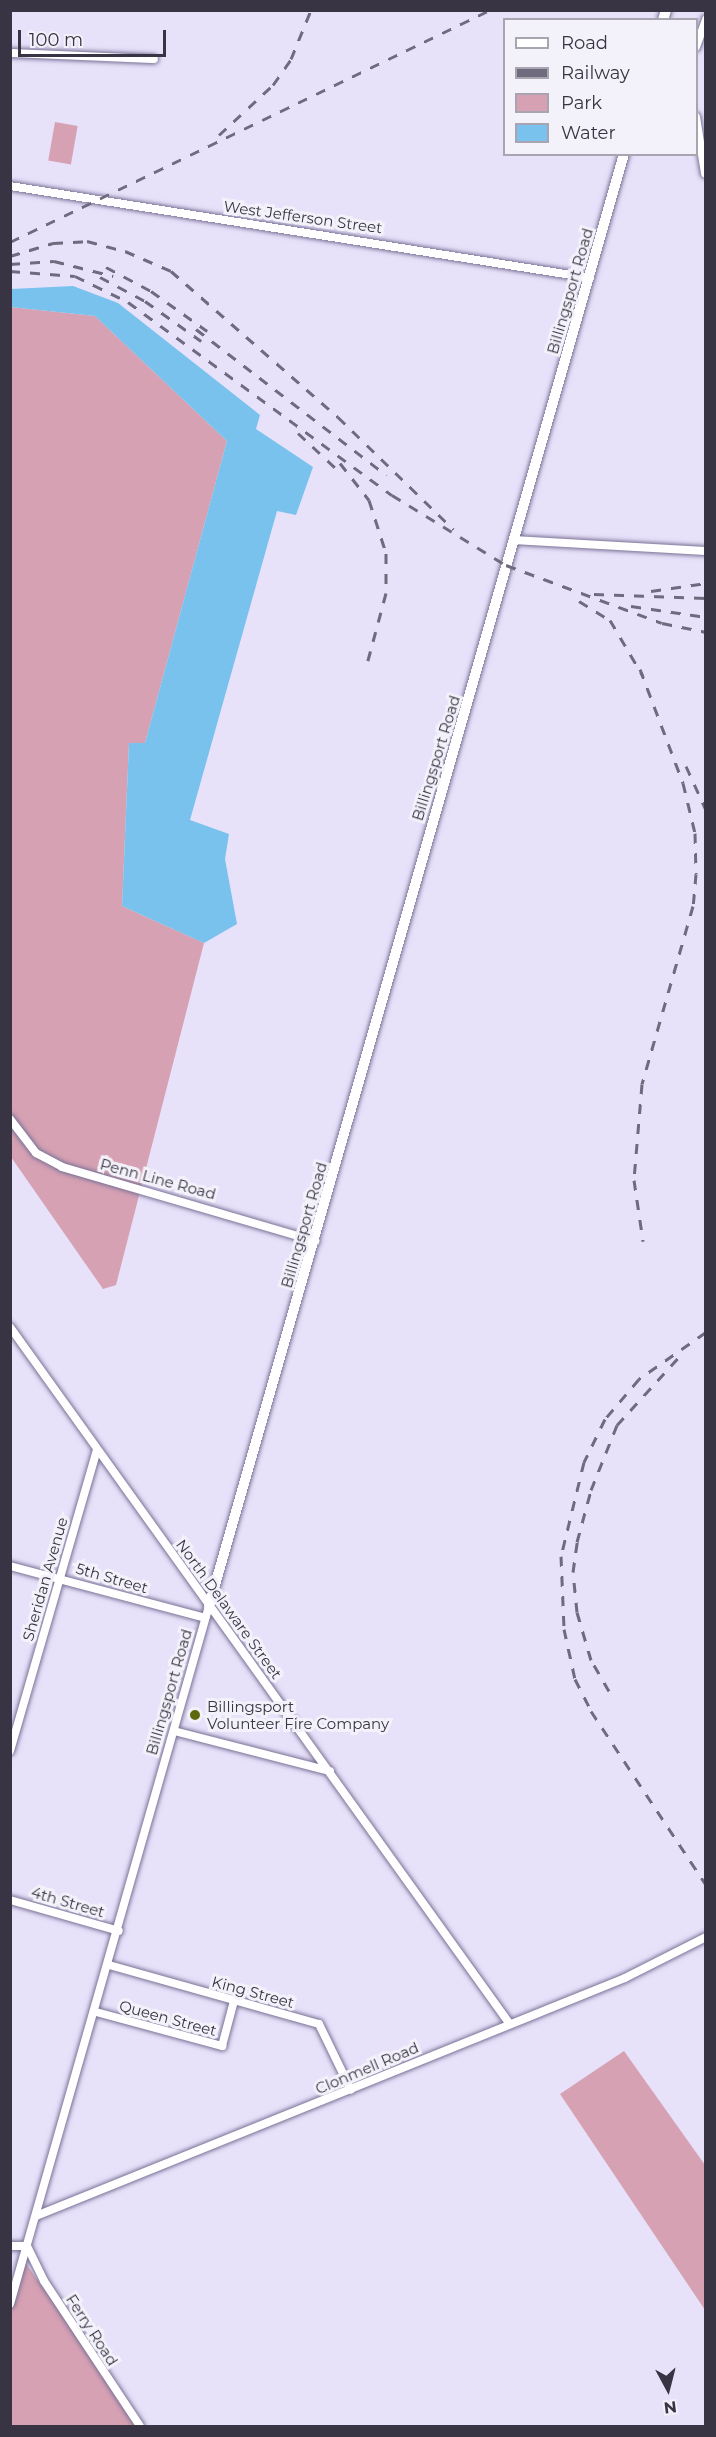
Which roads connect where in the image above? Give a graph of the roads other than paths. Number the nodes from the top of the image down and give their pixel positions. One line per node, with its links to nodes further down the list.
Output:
1 (705, 19): 2 (street)
2 (698, 41)
3 (10, 53): 4 (street)
4 (154, 60)
5 (698, 130): 7 (street)
6 (623, 156): 9 (street, Billingsport Road)
7 (705, 174)
8 (10, 186): 9 (street, West Jefferson Street)
9 (590, 278): 10 (street, Billingsport Road)
10 (513, 540): 11 (street); 13 (street, Billingsport Road)
11 (702, 551)
12 (10, 1119): 13 (street, Penn Line Road)
13 (315, 1240): 18 (street, Billingsport Road)
14 (10, 1327): 15 (street, North Delaware Street)
15 (97, 1449): 17 (street, Sheridan Avenue); 18 (street, North Delaware Street)
16 (10, 1566): 17 (street, 5th Street)
17 (59, 1578): 19 (street, 5th Street); 21 (street, Sheridan Avenue)
18 (209, 1606): 19 (street, Billingsport Road); 22 (street, North Delaware Street)
19 (205, 1618): 20 (street, Billingsport Road)
20 (174, 1731): 22 (street); 24 (street, Billingsport Road)
21 (10, 1751)
22 (331, 1772): 29 (street, North Delaware Street)
23 (10, 1900): 24 (street, 4th Street)
24 (119, 1931): 26 (street, Billingsport Road)
25 (705, 1937): 29 (street, Clonmell Road)
26 (109, 1965): 27 (street, King Street); 28 (street, Billingsport Road)
27 (234, 2001): 28 (street, Queen Street); 30 (street, King Street)
28 (96, 2012): 31 (street, Billingsport Road)
29 (509, 2023): 30 (street, Clonmell Road)
30 (351, 2090): 31 (street, Clonmell Road)
31 (36, 2216): 33 (street, Billingsport Road)
32 (10, 2246): 33 (street)
33 (27, 2246): 34 (street, Billingsport Road); 35 (street, Ferry Road)
34 (10, 2304)
35 (140, 2427)

